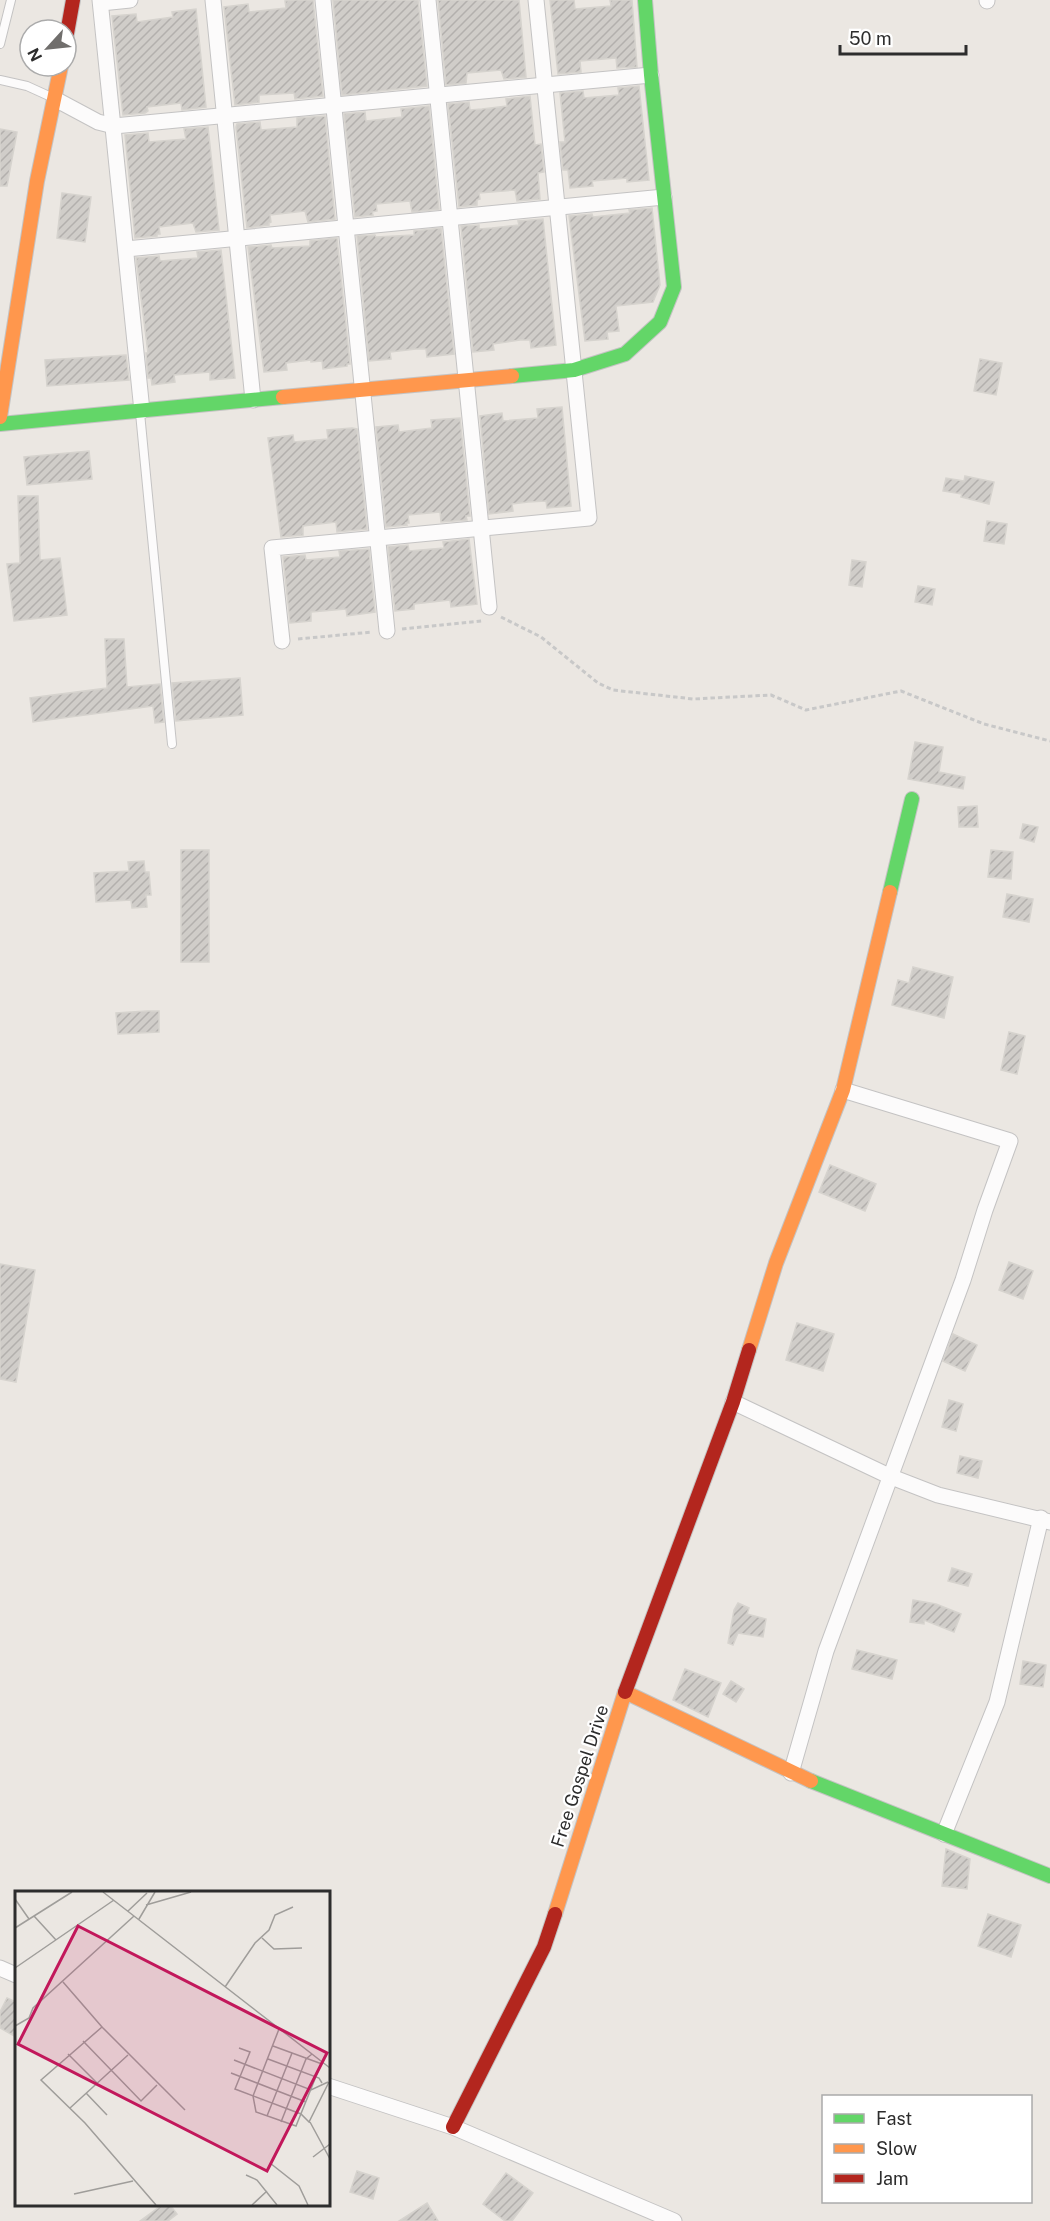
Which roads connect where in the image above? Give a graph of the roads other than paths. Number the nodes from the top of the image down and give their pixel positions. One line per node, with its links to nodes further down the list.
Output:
1 (10, 0): 11 (lane)
2 (73, 0): 10 (street)
3 (130, 0): 9 (street)
4 (213, 0): 19 (street)
5 (323, 0): 18 (street)
6 (428, 0): 16 (street)
7 (536, 0): 15 (street)
8 (645, 0): 12 (street)
9 (100, 1): 20 (street)
10 (70, 18)
11 (0, 44)
12 (651, 75): 15 (street); 21 (street)
13 (59, 78): 17 (street)
14 (0, 80): 17 (lane)
15 (545, 85): 16 (street); 22 (street)
16 (438, 95): 18 (street); 23 (street)
17 (55, 99): 20 (street); 32 (street)
18 (333, 105): 19 (street); 24 (street)
19 (225, 115): 20 (street); 25 (street)
20 (114, 126): 26 (street)
21 (664, 197): 22 (street); 27 (street)
22 (558, 207): 23 (street); 27 (street)
23 (450, 218): 24 (street); 28 (street)
24 (345, 228): 25 (street); 29 (street)
25 (237, 238): 26 (street); 30 (street)
26 (126, 249): 31 (street)
27 (574, 370): 28 (street); 34 (street)
28 (466, 380): 29 (street); 34 (street)
29 (361, 390): 30 (street); 35 (street)
30 (253, 400): 31 (street)
31 (141, 411): 33 (street); 39 (lane)
32 (0, 417)
33 (0, 424)
34 (481, 528): 35 (street); 36 (street)
35 (376, 538): 37 (street); 38 (street)
36 (489, 607)
37 (387, 631)
38 (282, 641)
39 (172, 744)
40 (912, 799): 41 (street)
41 (843, 1090): 42 (street); 43 (street)
42 (734, 1402): 43 (street); 45 (street)
43 (889, 1476): 44 (street); 46 (street)
44 (1045, 1520): 47 (street)
45 (626, 1692): 46 (street, Free Gospel Drive); 52 (street, Free Gospel Drive)
46 (791, 1773): 47 (street, Free Gospel Drive)
47 (944, 1834): 48 (street, Free Gospel Drive)
48 (1050, 1876)
49 (0, 1968): 50 (street)
50 (15, 1975)
51 (330, 2087): 52 (street)
52 (453, 2127): 53 (street)
53 (674, 2221)

